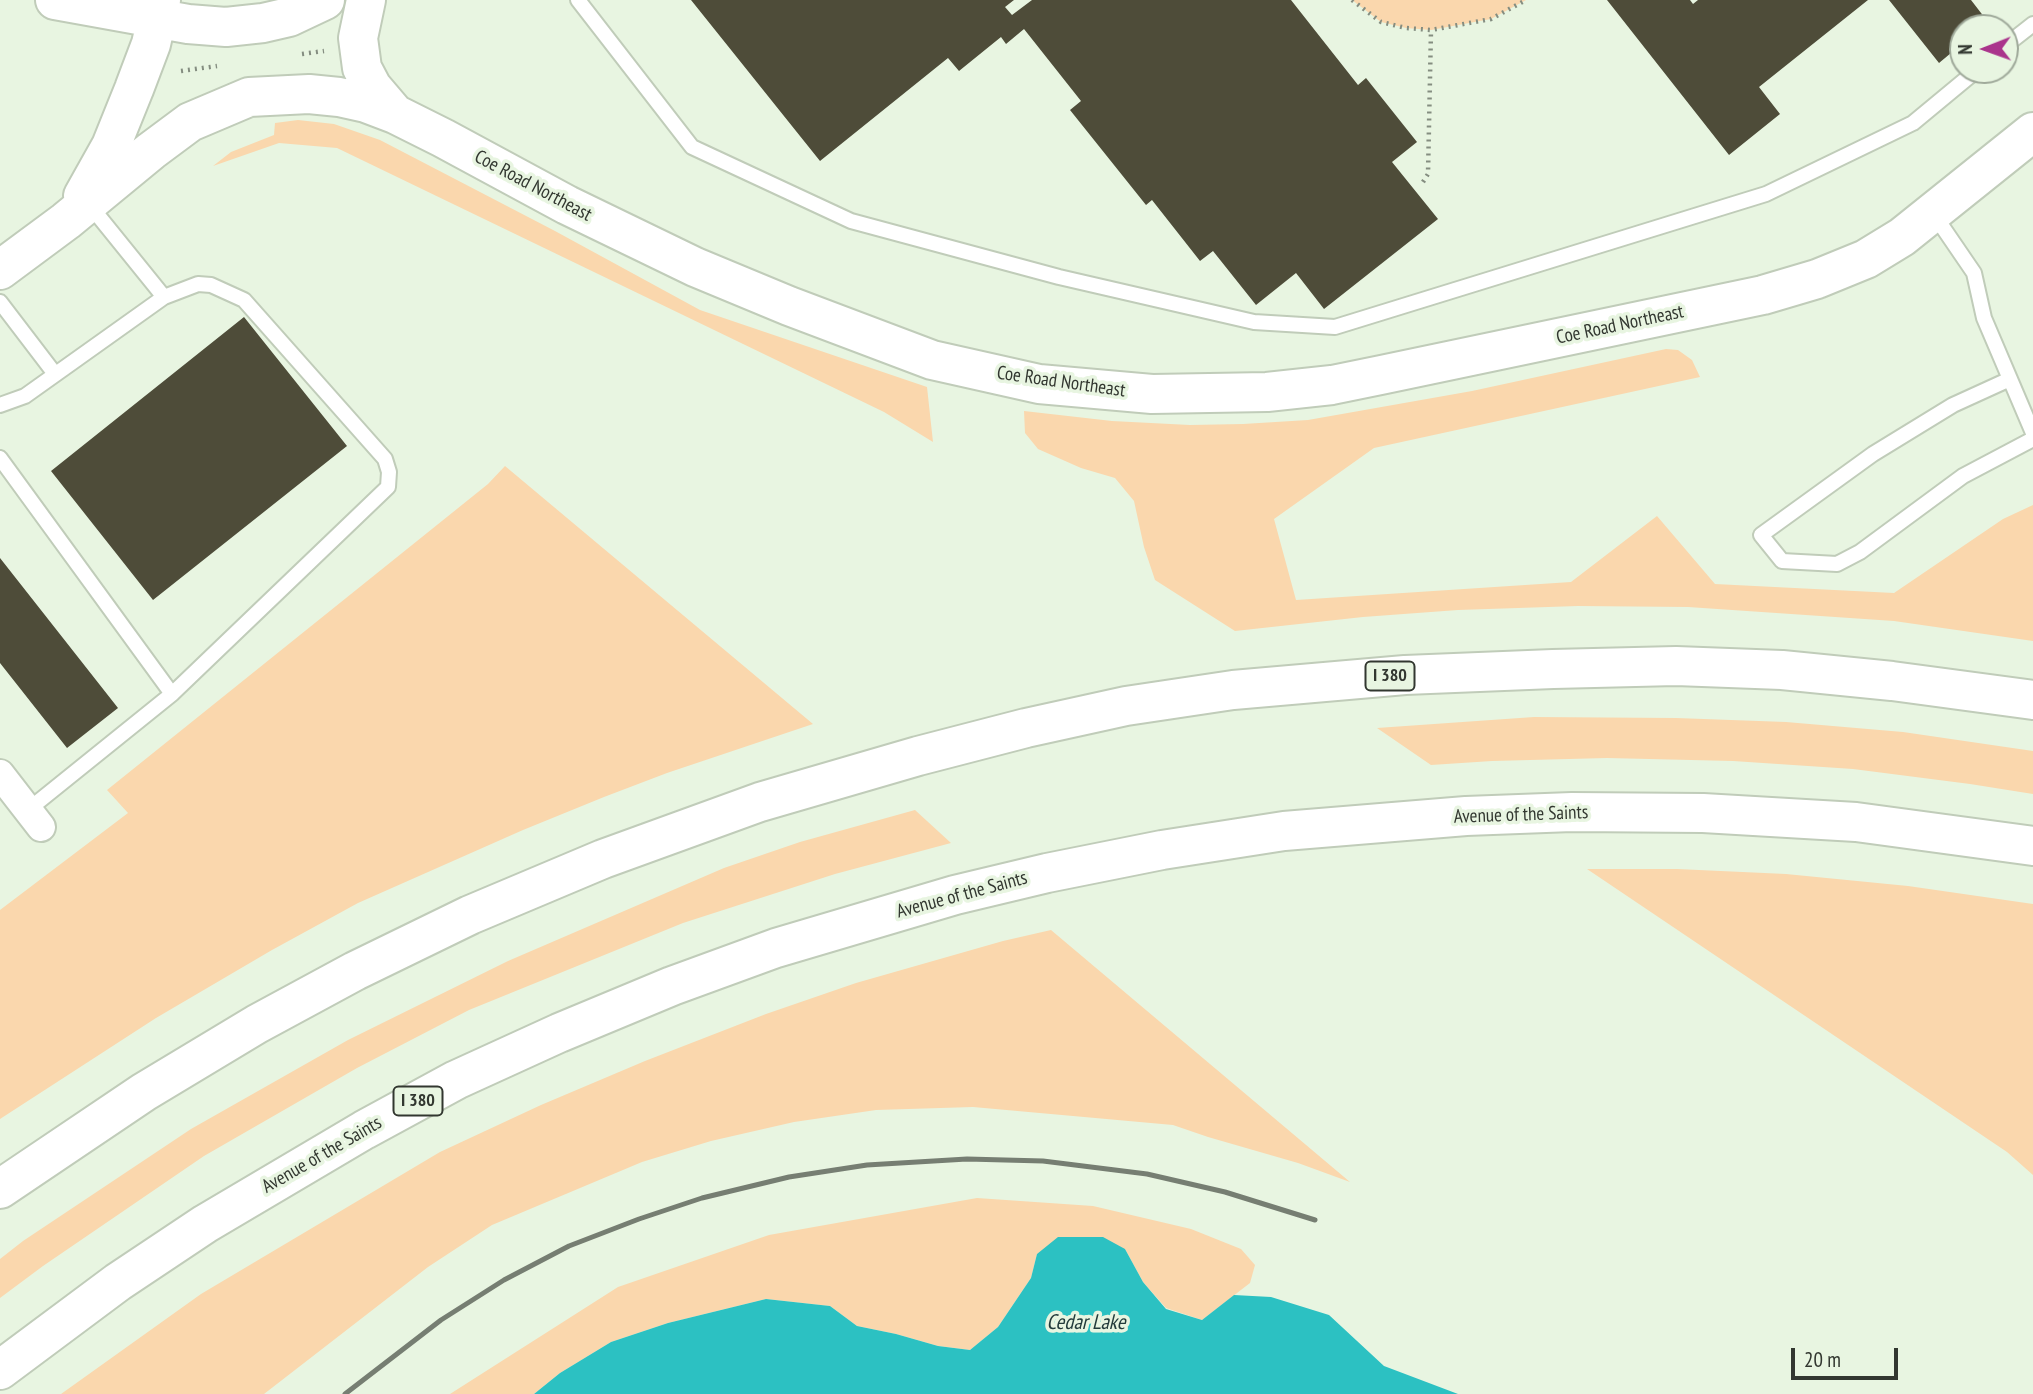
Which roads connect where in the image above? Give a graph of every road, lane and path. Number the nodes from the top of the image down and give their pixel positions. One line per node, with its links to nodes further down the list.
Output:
1 (55, 0): 7 (main road)
2 (325, 0): 7 (main road)
3 (366, 0): 12 (main road)
4 (578, 0): 11 (lane)
5 (1352, 0): 9 (path)
6 (1526, 0): 9 (path)
7 (163, 7): 15 (main road)
8 (2033, 24): 10 (lane)
9 (1431, 30): 14 (path)
10 (2019, 36)
11 (1960, 84)
12 (395, 114): 15 (main road, Coe Road Northeast); 16 (main road, Coe Road Northeast)
13 (2033, 132): 16 (main road, Coe Road Northeast)
14 (1423, 182)
15 (88, 200): 17 (main road, Coe Road Northeast); 18 (lane)
16 (1932, 212): 21 (lane)
17 (0, 270)
18 (164, 297): 20 (lane); 26 (lane)
19 (0, 302): 20 (lane)
20 (55, 374): 22 (lane)
21 (2010, 379): 23 (lane); 24 (lane)
22 (0, 405)
23 (2033, 433)
24 (2033, 439)
25 (0, 458): 26 (lane)
26 (172, 694): 29 (lane)
27 (2033, 700): 31 (main road, I 380)
28 (2, 782): 29 (street)
29 (34, 818)
30 (2033, 846): 32 (main road, Avenue of the Saints / I 380)
31 (0, 1189)
32 (0, 1370)

